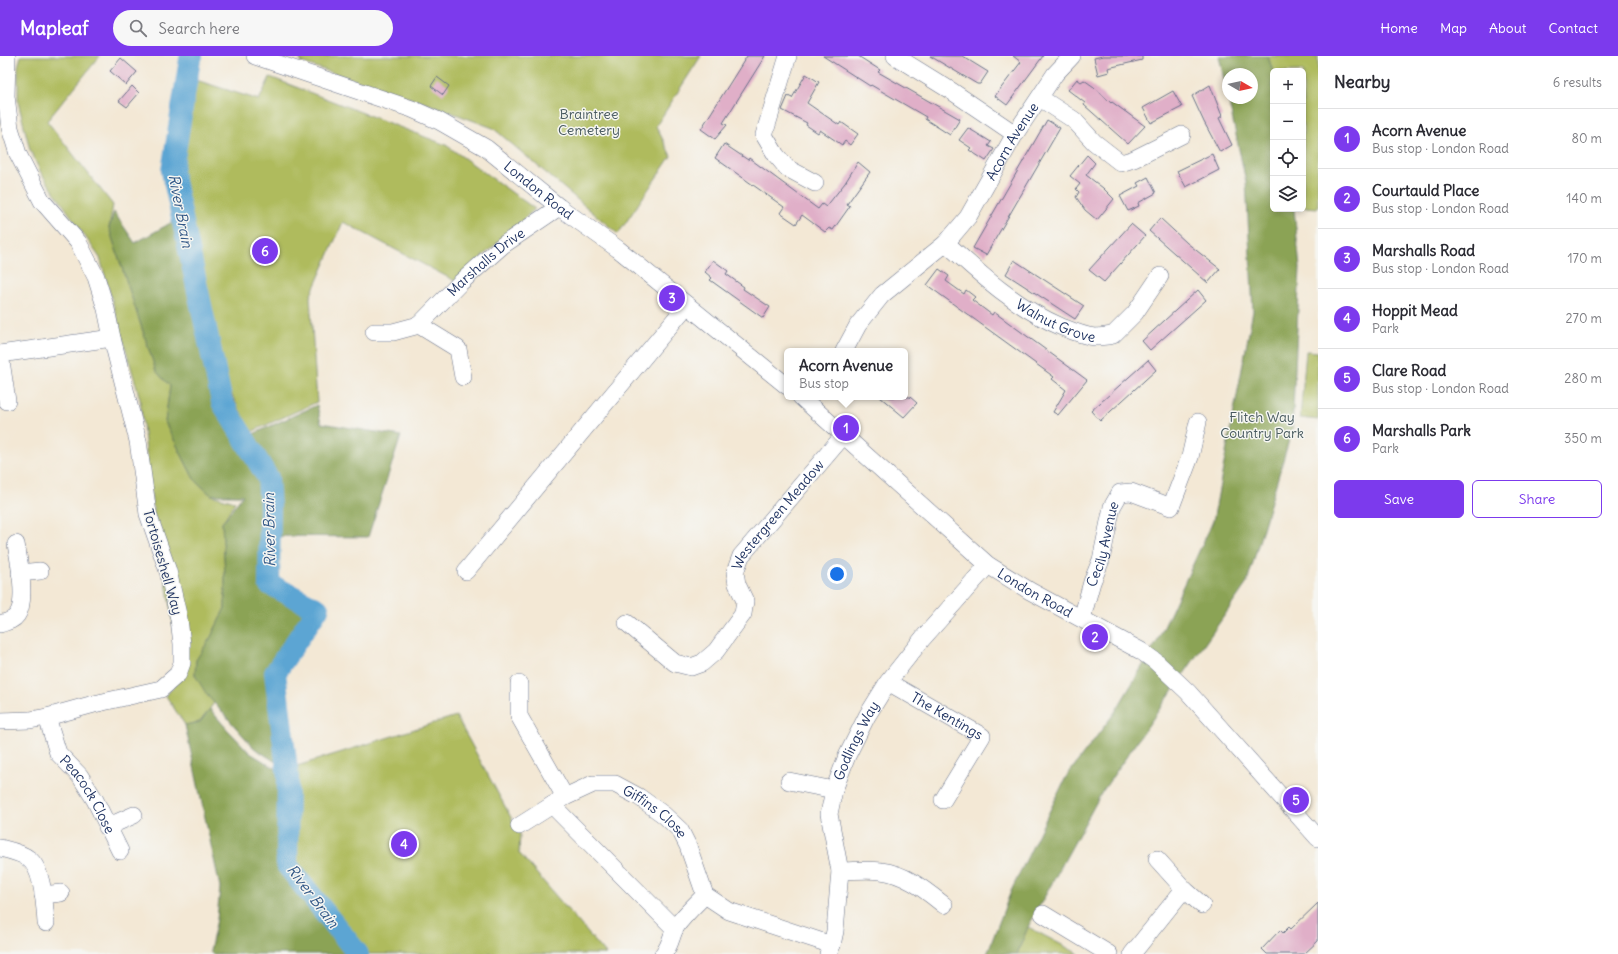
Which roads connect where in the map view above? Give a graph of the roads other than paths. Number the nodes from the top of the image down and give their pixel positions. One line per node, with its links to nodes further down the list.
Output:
1 (7, 56): 16 (street, Tortoiseshell Way)
2 (255, 56): 10 (street, London Road)
3 (788, 56): 9 (street)
4 (895, 56): 7 (street)
5 (1072, 56): 6 (street, Acorn Avenue)
6 (1040, 98): 7 (street, Acorn Avenue); 8 (street)
7 (1015, 134): 11 (street, Acorn Avenue)
8 (1182, 135)
9 (816, 183)
10 (560, 207): 13 (street, London Road); 14 (street, Marshalls Drive)
11 (946, 243): 12 (street, Walnut Grove); 17 (street, Acorn Avenue)
12 (1160, 276)
13 (687, 305): 20 (street, London Road); 28 (street)
14 (419, 325): 15 (street); 19 (street)
15 (374, 332)
16 (112, 338): 18 (street); 35 (street, Tortoiseshell Way)
17 (846, 348)
18 (0, 354): 22 (street)
19 (463, 377)
20 (784, 384)
21 (808, 400): 24 (street, London Road)
22 (7, 401)
23 (1198, 422): 30 (street, Cecily Avenue)
24 (844, 436): 26 (street, London Road); 31 (street, Westergreen Meadow)
25 (16, 544): 29 (street)
26 (988, 565): 30 (street, London Road); 33 (street, Godlings Way)
27 (40, 571): 29 (street)
28 (466, 571)
29 (20, 573): 32 (street)
30 (1082, 618): 44 (street, London Road)
31 (627, 623)
32 (0, 624)
33 (888, 682): 38 (street, Godlings Way); 39 (street, The Kentings)
34 (519, 684): 40 (street)
35 (47, 717): 36 (street, Tortoiseshell Way); 43 (street, Peacock Close)
36 (0, 720)
37 (790, 781): 38 (street)
38 (834, 790): 48 (street, Godlings Way)
39 (943, 800)
40 (559, 801): 42 (street, Giffins Close); 52 (street, Giffins Close); 57 (street)
41 (134, 815): 43 (street)
42 (519, 826)
43 (108, 827): 46 (street, Peacock Close)
44 (1318, 838)
45 (0, 848): 51 (street)
46 (120, 851)
47 (1157, 859): 49 (street)
48 (840, 871): 53 (street); 58 (street, Godlings Way)
49 (1184, 889): 54 (street); 61 (street)
50 (61, 893): 51 (street)
51 (43, 895): 56 (street)
52 (705, 895): 57 (street); 58 (street)
53 (944, 905)
54 (1202, 905)
55 (1043, 914): 60 (street)
56 (46, 923)
57 (675, 930): 59 (street)
58 (830, 950)
59 (668, 953)
60 (1109, 954)
61 (1132, 954)

